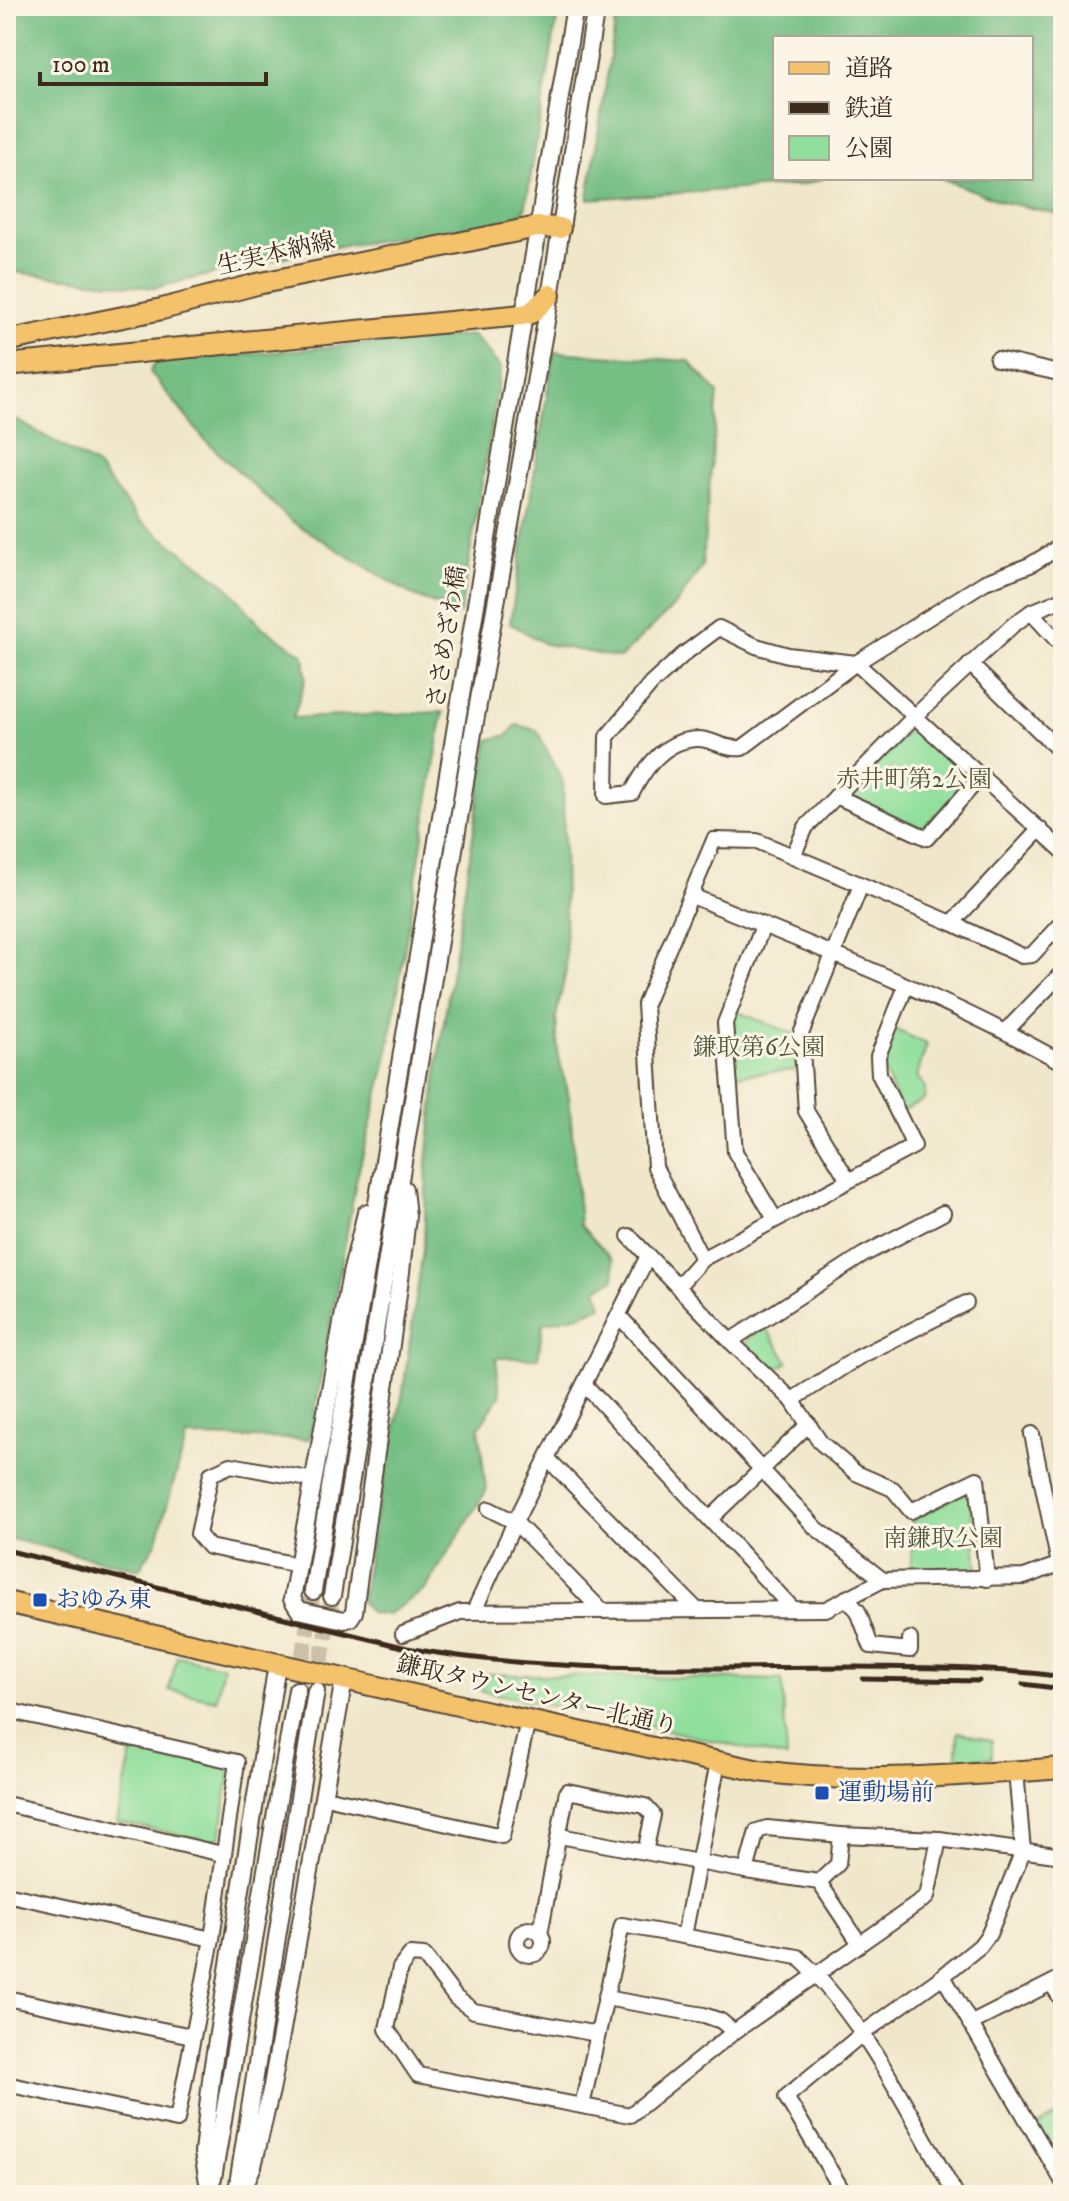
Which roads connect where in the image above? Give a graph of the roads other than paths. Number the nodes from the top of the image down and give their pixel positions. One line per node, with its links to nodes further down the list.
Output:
1 (575, 6): 3 (street, ささめざわ橋)
2 (596, 6): 4 (street, ささめざわ橋)
3 (537, 227): 4 (main road, 生実本納線); 6 (street, ささめざわ橋); 7 (main road, 生実本納線)
4 (560, 228): 5 (street, ささめざわ橋)
5 (550, 295): 6 (main road); 18 (street, ささめざわ橋)
6 (522, 315): 9 (main road); 18 (street, ささめざわ橋)
7 (6, 341)
8 (997, 359): 10 (street)
9 (6, 365)
10 (1063, 374)
11 (1063, 545): 15 (street)
12 (1063, 599): 13 (street)
13 (1031, 612): 14 (street); 16 (street)
14 (1063, 647)
15 (856, 663): 15 (street); 17 (street)
16 (970, 664): 17 (street); 19 (street)
17 (915, 716): 20 (street); 21 (street)
18 (465, 732): 35 (street); 36 (street)
19 (1063, 754)
20 (982, 775): 21 (street); 22 (street)
21 (836, 796): 24 (street)
22 (1040, 829): 23 (street); 28 (street)
23 (1063, 851)
24 (793, 856): 25 (street); 26 (street)
25 (861, 885): 28 (street); 30 (street)
26 (692, 896): 29 (street); 42 (street)
27 (1063, 921): 28 (street)
28 (952, 923)
29 (763, 926): 30 (street); 39 (street)
30 (834, 954): 32 (street); 37 (street)
31 (1062, 975): 33 (street)
32 (906, 986): 33 (street); 37 (street)
33 (1006, 1031): 34 (street)
34 (1063, 1063)
35 (385, 1163): 53 (street); 61 (street)
36 (402, 1167): 58 (street); 62 (street)
37 (848, 1180): 39 (street)
38 (943, 1213): 46 (street)
39 (775, 1219): 42 (street)
40 (629, 1236): 41 (street)
41 (648, 1256): 43 (street); 45 (street)
42 (702, 1259): 43 (street)
43 (678, 1286): 46 (street)
44 (966, 1303): 48 (street)
45 (619, 1316): 47 (street); 52 (street)
46 (730, 1341): 48 (street)
47 (585, 1385): 51 (street); 55 (street)
48 (792, 1400): 49 (street)
49 (809, 1424): 52 (street); 59 (street)
50 (1032, 1434): 57 (street)
51 (548, 1459): 56 (street); 66 (street)
52 (764, 1469): 55 (street); 60 (street)
53 (314, 1480): 58 (street); 58 (street)
54 (489, 1509): 56 (street)
55 (710, 1519): 65 (street)
56 (515, 1522): 67 (street); 68 (street)
57 (1061, 1563): 59 (street)
58 (298, 1565)
59 (987, 1579): 60 (street)
60 (883, 1580): 63 (street)
61 (313, 1591)
62 (332, 1596)
63 (846, 1598): 65 (street); 70 (street)
64 (6, 1602): 71 (main road, 鎌取タウンセンター北通り)
65 (793, 1609): 66 (street)
66 (697, 1610): 68 (street)
67 (474, 1611): 68 (street); 69 (street)
68 (602, 1611)
69 (403, 1634)
70 (910, 1639)
71 (277, 1664): 72 (main road, 鎌取タウンセンター北通り); 111 (street)
72 (344, 1679): 76 (main road, 鎌取タウンセンター北通り); 112 (street)
73 (297, 1690): 111 (street)
74 (316, 1691): 112 (street)
75 (6, 1710): 87 (street)
76 (528, 1721): 77 (main road, 鎌取タウンセンター北通り); 80 (street)
77 (718, 1762): 79 (main road, 鎌取タウンセンター北通り); 89 (street)
78 (1063, 1768): 79 (main road, 鎌取タウンセンター北通り)
79 (1016, 1771): 85 (street)
80 (334, 1799)
81 (6, 1804): 87 (street)
82 (841, 1835): 84 (street); 90 (street); 91 (street)
83 (560, 1836): 86 (street); 86 (street); 93 (street)
84 (939, 1839): 85 (street); 96 (street)
85 (1023, 1851): 88 (street); 98 (street)
86 (645, 1852): 89 (street)
87 (222, 1854): 95 (street)
88 (1063, 1856)
89 (697, 1862): 90 (street); 94 (street)
90 (746, 1871): 91 (street)
91 (819, 1882): 96 (street)
92 (6, 1894): 95 (street)
93 (540, 1934)
94 (684, 1936): 97 (street); 101 (street)
95 (212, 1939): 107 (street)
96 (860, 1944): 97 (street)
97 (815, 1973): 104 (street); 106 (street)
98 (943, 1976): 103 (street); 106 (street)
99 (1058, 1980): 102 (street); 103 (street)
100 (6, 1998): 107 (street)
101 (605, 1998): 104 (street); 105 (street)
102 (1063, 2002)
103 (970, 2024): 110 (street)
104 (734, 2032): 109 (street)
105 (597, 2034): 109 (street); 109 (street)
106 (862, 2034): 113 (street); 114 (street)
107 (192, 2036): 108 (street)
108 (6, 2084)
109 (582, 2106)
110 (1063, 2182)
111 (210, 2195)
112 (238, 2195)
113 (845, 2195)
114 (956, 2195)

